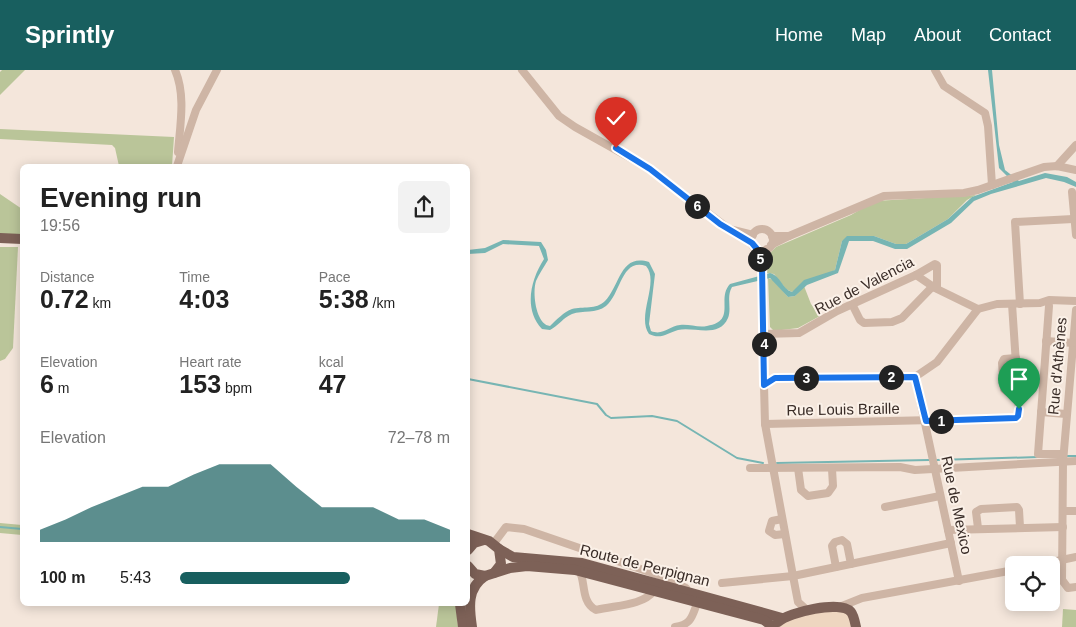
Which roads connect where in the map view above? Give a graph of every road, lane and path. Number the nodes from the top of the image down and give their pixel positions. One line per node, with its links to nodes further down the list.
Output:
1 (175, 70): 6 (street)
2 (216, 70): 6 (street)
3 (522, 70): 18 (street)
4 (935, 70): 9 (street)
5 (1076, 145): 7 (street)
6 (177, 163)
7 (1057, 166): 8 (street); 9 (street)
8 (1076, 170)
9 (992, 185): 14 (street)
10 (1072, 192): 11 (street)
11 (1073, 220): 12 (street); 26 (street, Rue Louis Braille)
12 (1076, 235)
13 (772, 236): 14 (street); 18 (street); 20 (street)
14 (790, 236): 20 (street)
15 (0, 238): 16 (main road)
16 (20, 239)
17 (0, 242): 19 (main road)
18 (754, 242): 20 (street); 21 (street)
19 (20, 243)
20 (769, 247): 21 (street)
21 (763, 268): 30 (street)
22 (916, 275): 23 (street); 23 (street, Rue de Valencia); 25 (street, Rue de Valencia)
23 (935, 287): 25 (street); 28 (street)
24 (1076, 301): 26 (street)
25 (852, 304): 30 (street, Rue de Valencia)
26 (1016, 304): 28 (street); 33 (street, Rue Louis Braille)
27 (1049, 306): 31 (street, Rue d'Athènes)
28 (978, 310): 34 (street)
29 (1076, 310): 32 (street, Rue d'Athènes)
30 (763, 334): 35 (street)
31 (1046, 341): 32 (street); 37 (street, Rue d'Athènes)
32 (1073, 343): 38 (street, Rue d'Athènes)
33 (1016, 358): 36 (street, Rue Louis Braille); 36 (street)
34 (915, 377): 35 (street); 39 (street, Rue de Mexico)
35 (766, 383): 40 (street)
36 (1018, 392): 39 (street, Rue Louis Braille)
37 (1041, 412): 38 (street); 41 (street, Rue d'Athènes)
38 (1066, 414): 41 (street, Rue d'Athènes)
39 (926, 421): 40 (street, Rue Louis Braille); 47 (street, Rue de Mexico)
40 (766, 424): 45 (street)
41 (1063, 458): 42 (street); 47 (street); 51 (street, Rue d'Athènes)
42 (1076, 461)
43 (750, 468): 45 (street)
44 (798, 468): 45 (street); 46 (street); 46 (street)
45 (773, 469): 52 (street)
46 (832, 469): 47 (street)
47 (936, 469): 48 (street, Rue de Mexico)
48 (940, 496): 49 (street); 56 (street, Rue de Mexico)
49 (885, 506)
50 (1076, 511): 51 (street)
51 (1063, 512): 54 (street, Rue d'Athènes)
52 (782, 519): 57 (street); 57 (street)
53 (1020, 527): 54 (street); 55 (street); 55 (street)
54 (1062, 527): 63 (street, Rue d'Athènes)
55 (978, 528): 56 (street)
56 (948, 530): 60 (street, Rue de Mexico)
57 (785, 534): 70 (street)
58 (470, 535): 59 (main road, Route de Perpignan)
59 (493, 544): 61 (main road); 69 (main road); 75 (main road, Route de Perpignan); 75 (street)
60 (950, 544): 64 (street); 71 (street, Rue de Mexico)
61 (470, 547)
62 (1076, 557): 63 (street)
63 (1062, 560): 73 (street, Rue d'Athènes)
64 (851, 564): 65 (street); 65 (street)
65 (836, 567): 70 (street)
66 (470, 568): 69 (main road)
67 (579, 571): 69 (main road, Route de Perpignan); 74 (main road, Route de Perpignan); 74 (street)
68 (1005, 572): 71 (street)
69 (489, 574): 86 (main road)
70 (792, 576): 72 (street); 78 (street)
71 (959, 581): 76 (street)
72 (722, 583)
73 (1076, 587)
74 (654, 591): 77 (main road, Route de Perpignan)
75 (690, 591): 84 (main road, Route de Perpignan)
76 (862, 598): 80 (street); 82 (street)
77 (698, 601): 87 (street); 88 (main road, Route de Perpignan)
78 (798, 602): 81 (street); 83 (street)
79 (460, 606): 85 (main road)
80 (842, 606): 81 (main road); 82 (main road)
81 (808, 611): 83 (main road)
82 (852, 613): 89 (main road)
83 (793, 614): 84 (main road)
84 (782, 618): 88 (main road)
85 (462, 627)
86 (472, 627)
87 (676, 627)
88 (774, 627)
89 (856, 627)

